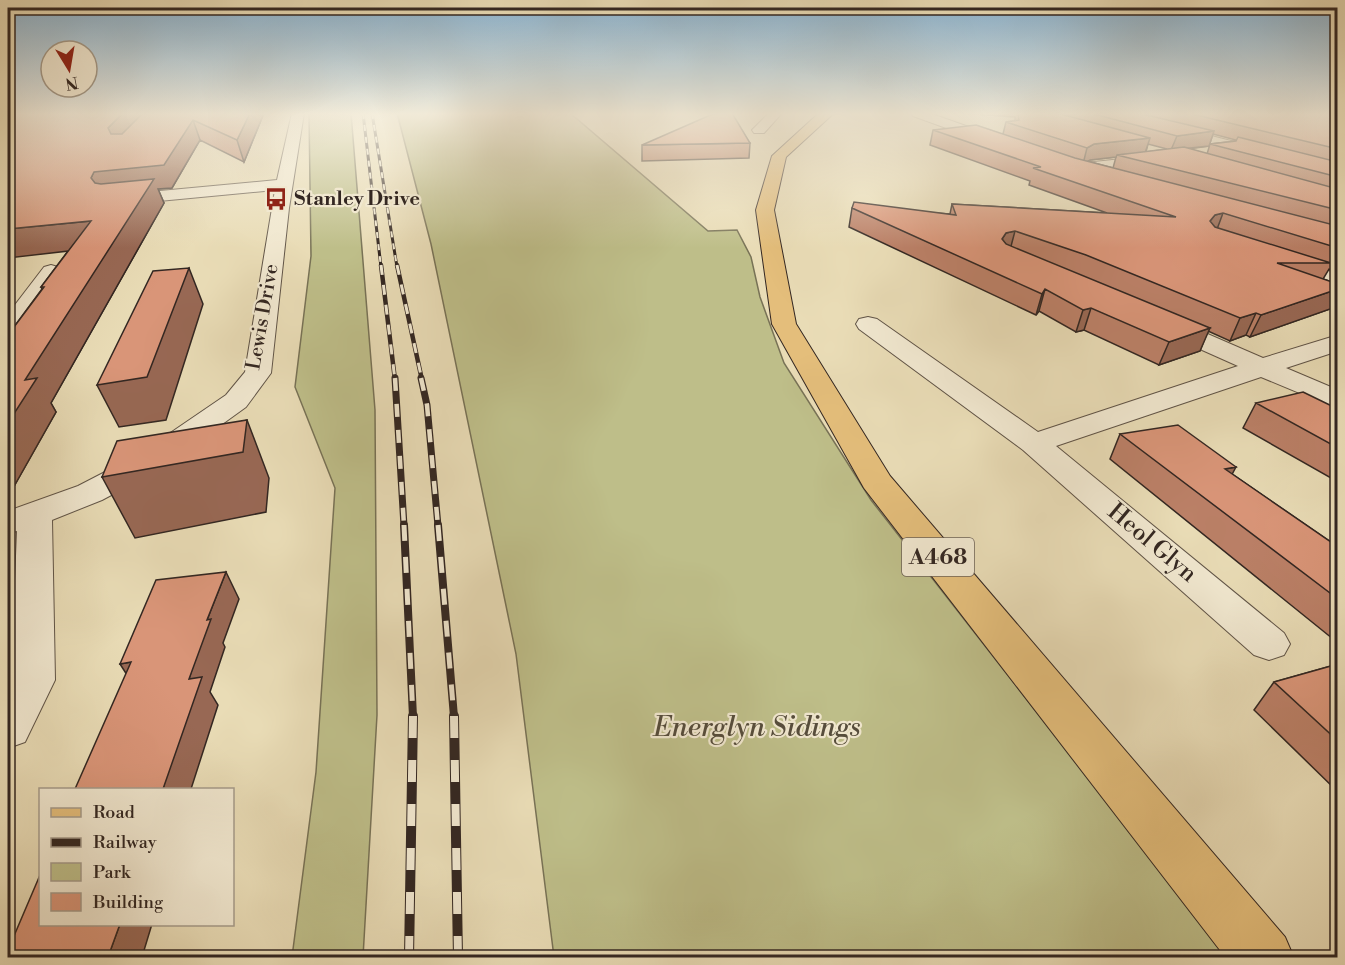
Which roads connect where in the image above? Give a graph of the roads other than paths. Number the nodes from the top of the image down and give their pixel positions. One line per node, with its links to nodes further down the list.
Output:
1 (290, 158): 9 (street, Lewis Drive)
2 (778, 158): 24 (main road, A468)
3 (1162, 158): 6 (street)
4 (1279, 158): 7 (street)
5 (1056, 162): 6 (street)
6 (1076, 169): 8 (street)
7 (1338, 173)
8 (1115, 180)
9 (285, 184): 10 (street); 21 (street, Lewis Drive)
10 (112, 201)
11 (1259, 255): 13 (street)
12 (51, 271): 16 (street)
13 (1338, 281)
14 (1146, 316): 18 (street)
15 (868, 324): 20 (street, Heol Glyn)
16 (8, 330)
17 (1338, 342): 18 (street)
18 (1263, 368): 19 (street); 20 (street)
19 (1338, 401)
20 (1034, 443): 22 (street, Heol Glyn)
21 (21, 518): 23 (street)
22 (1269, 644)
23 (8, 728)
24 (1264, 957)

